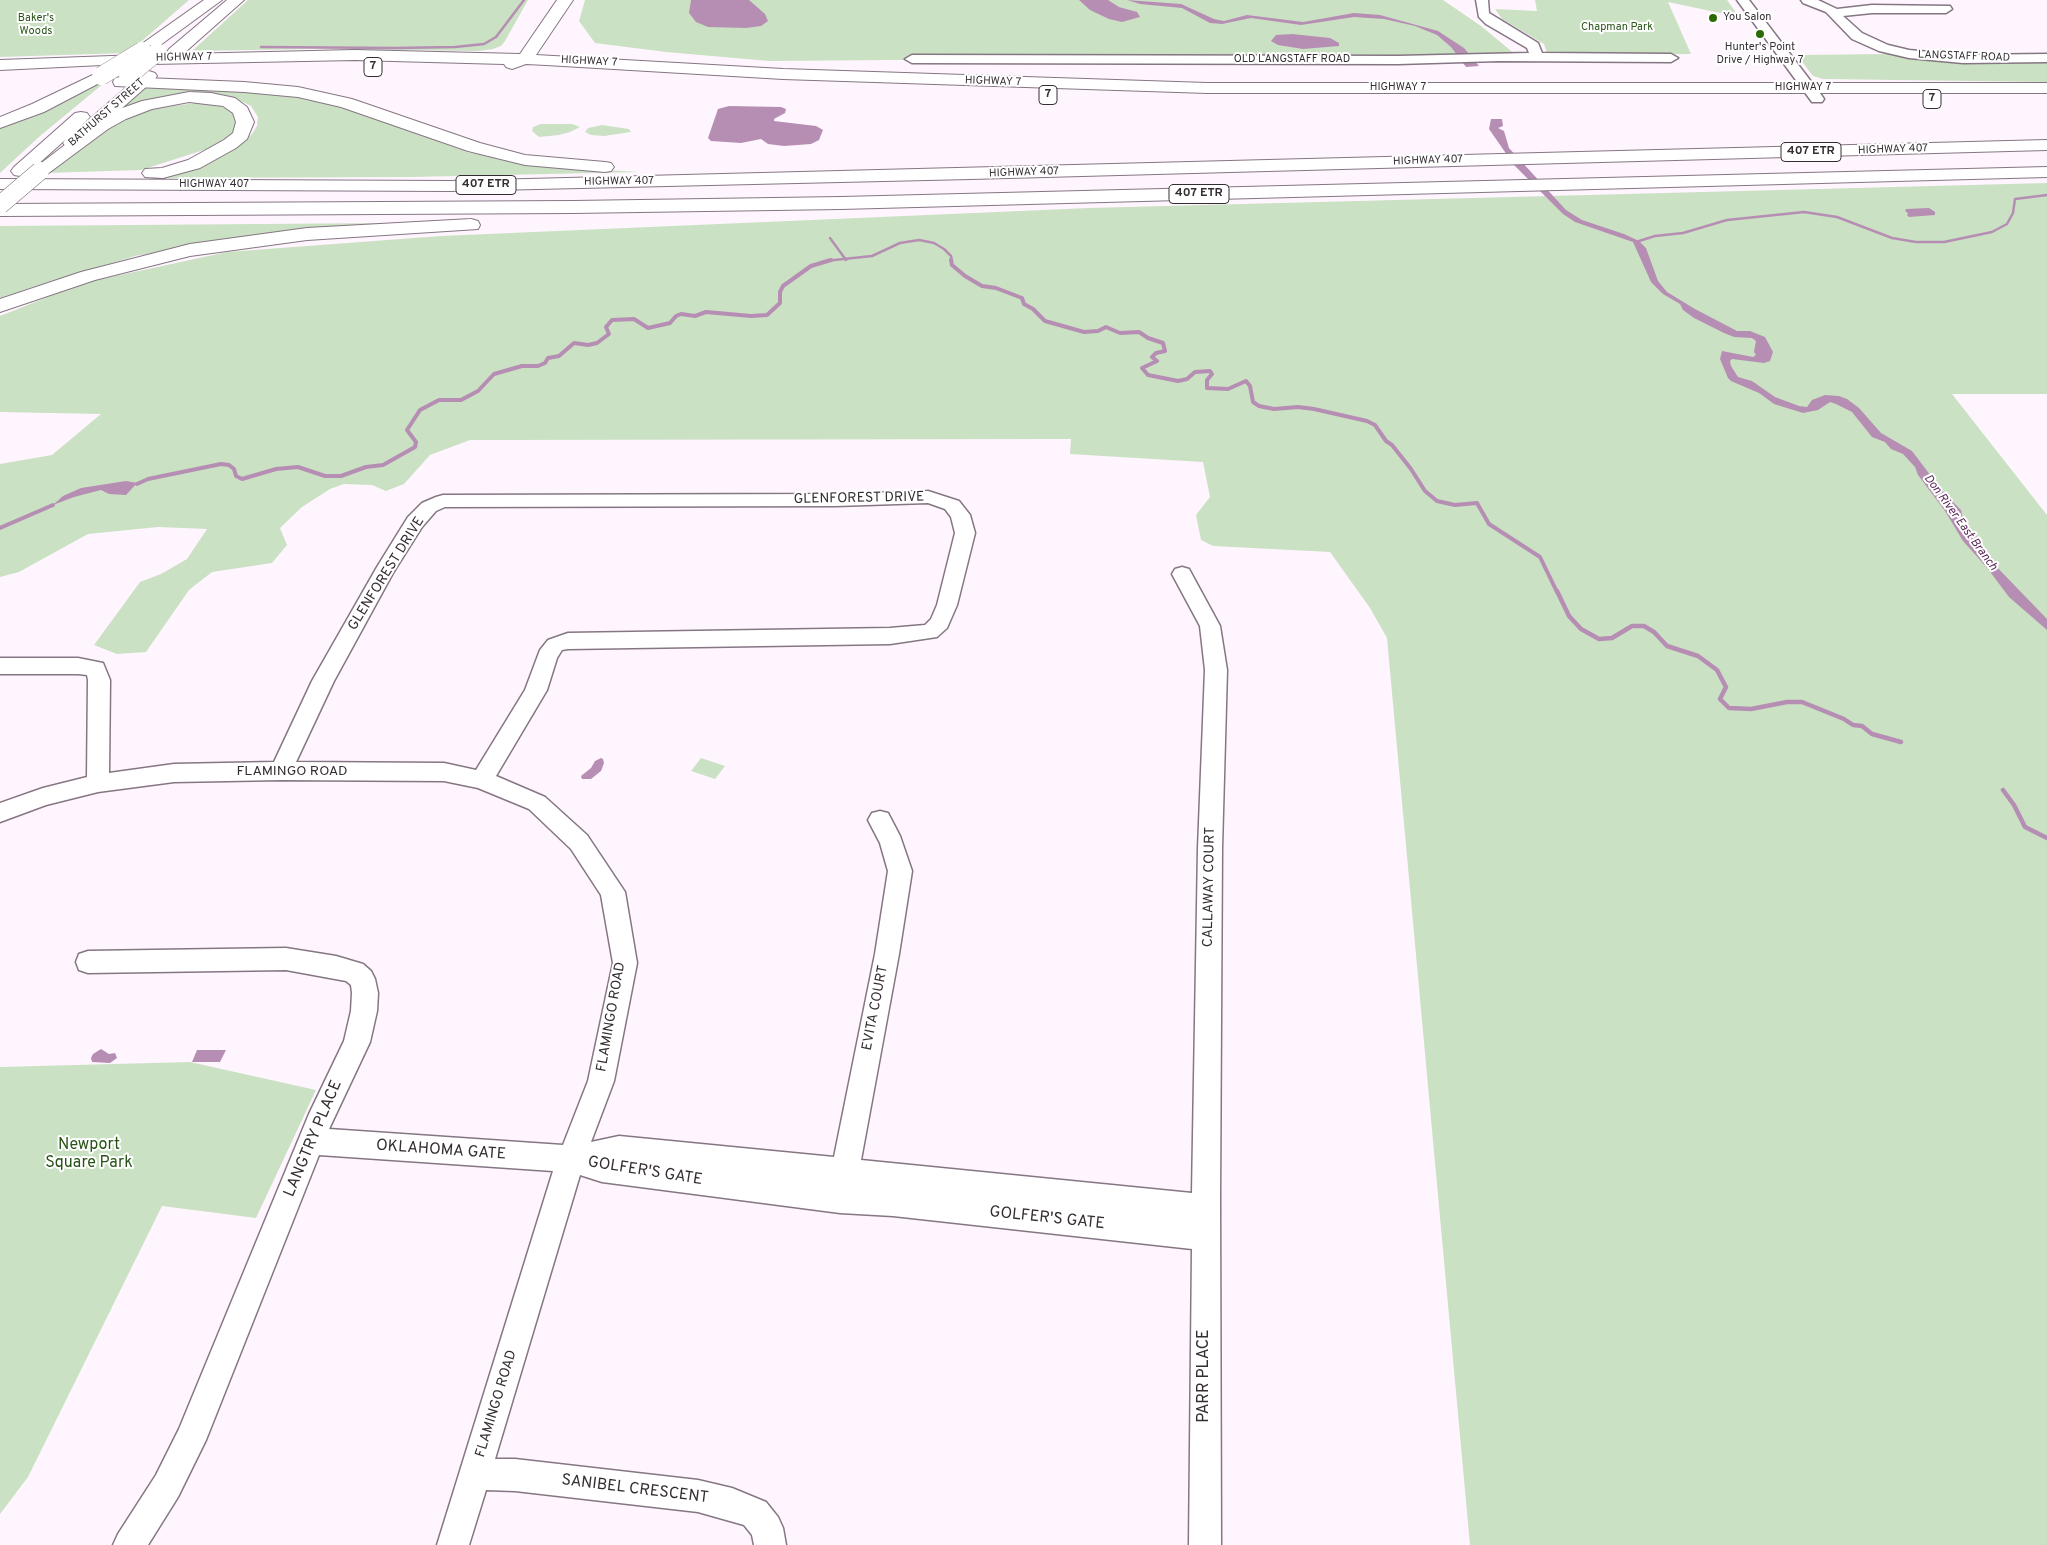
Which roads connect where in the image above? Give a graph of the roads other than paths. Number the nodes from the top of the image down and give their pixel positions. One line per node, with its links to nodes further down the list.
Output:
1 (215, 0): 10 (main road, BATHURST STREET)
2 (236, 0): 19 (main road, BATHURST STREET)
3 (565, 0): 14 (main road)
4 (1482, 0): 11 (street)
5 (1743, 0): 21 (street)
6 (1807, 0): 8 (street, LANGSTAFF ROAD)
7 (1946, 8): 8 (street)
8 (1835, 13): 13 (street, LANGSTAFF ROAD)
9 (513, 42): 16 (main road)
10 (150, 51): 19 (main road, BATHURST STREET, bridge); 23 (main road, bridge)
11 (1538, 57): 12 (street, OLD LANGSTAFF ROAD); 15 (street, OLD LANGSTAFF ROAD)
12 (1671, 58)
13 (2047, 58)
14 (524, 59): 16 (main road, HIGHWAY 7); 21 (main road, HIGHWAY 7 / 7)
15 (912, 59)
16 (503, 64): 17 (main road, HIGHWAY 7 / 7); 18 (main road, HIGHWAY 7 / 7); 21 (main road, HIGHWAY 7 / 7)
17 (0, 65)
18 (0, 74)
19 (135, 79): 25 (main road, BATHURST STREET); 27 (main road); 29 (main road, BATHURST STREET)
20 (2047, 88): 21 (main road, HIGHWAY 7 / 7)
21 (1813, 93): 22 (main road, HIGHWAY 7 / 7)
22 (2047, 99)
23 (0, 123)
24 (2047, 145): 27 (main road, HIGHWAY 407 / 407 ETR)
25 (40, 170): 28 (main road); 31 (main road, BATHURST STREET, bridge)
26 (2047, 172): 30 (main road, HIGHWAY 407 / 407 ETR)
27 (971, 174): 29 (main road, HIGHWAY 407 / 407 ETR)
28 (0, 176)
29 (0, 186)
30 (924, 201): 33 (main road, HIGHWAY 407 / 407 ETR); 35 (main road)
31 (0, 205)
32 (0, 210): 33 (main road, HIGHWAY 407 / 407 ETR)
33 (33, 210): 34 (main road)
34 (0, 214)
35 (0, 306)
36 (1182, 574): 48 (street, CALLAWAY COURT)
37 (0, 666): 40 (street)
38 (281, 771): 39 (street, FLAMINGO ROAD); 39 (street, GLENFOREST DRIVE); 40 (street, FLAMINGO ROAD)
39 (482, 780): 45 (street, FLAMINGO ROAD)
40 (98, 783): 41 (street, FLAMINGO ROAD)
41 (0, 813)
42 (880, 820): 46 (street, EVITA COURT)
43 (88, 962): 44 (street, LANGTRY PLACE)
44 (311, 1141): 45 (street, OKLAHOMA GATE); 50 (street, LANGTRY PLACE)
45 (571, 1160): 46 (street, GOLFER'S GATE); 47 (street, GOLFER'S GATE); 49 (street, FLAMINGO ROAD)
46 (845, 1171): 47 (street, EVITA COURT); 48 (street, GOLFER'S GATE)
47 (840, 1199): 48 (street, GOLFER'S GATE)
48 (1206, 1222): 53 (street, PARR PLACE)
49 (476, 1474): 51 (street, FLAMINGO ROAD); 52 (street, SANIBEL CRESCENT)
50 (129, 1545)
51 (453, 1545)
52 (770, 1545)
53 (1205, 1545)

